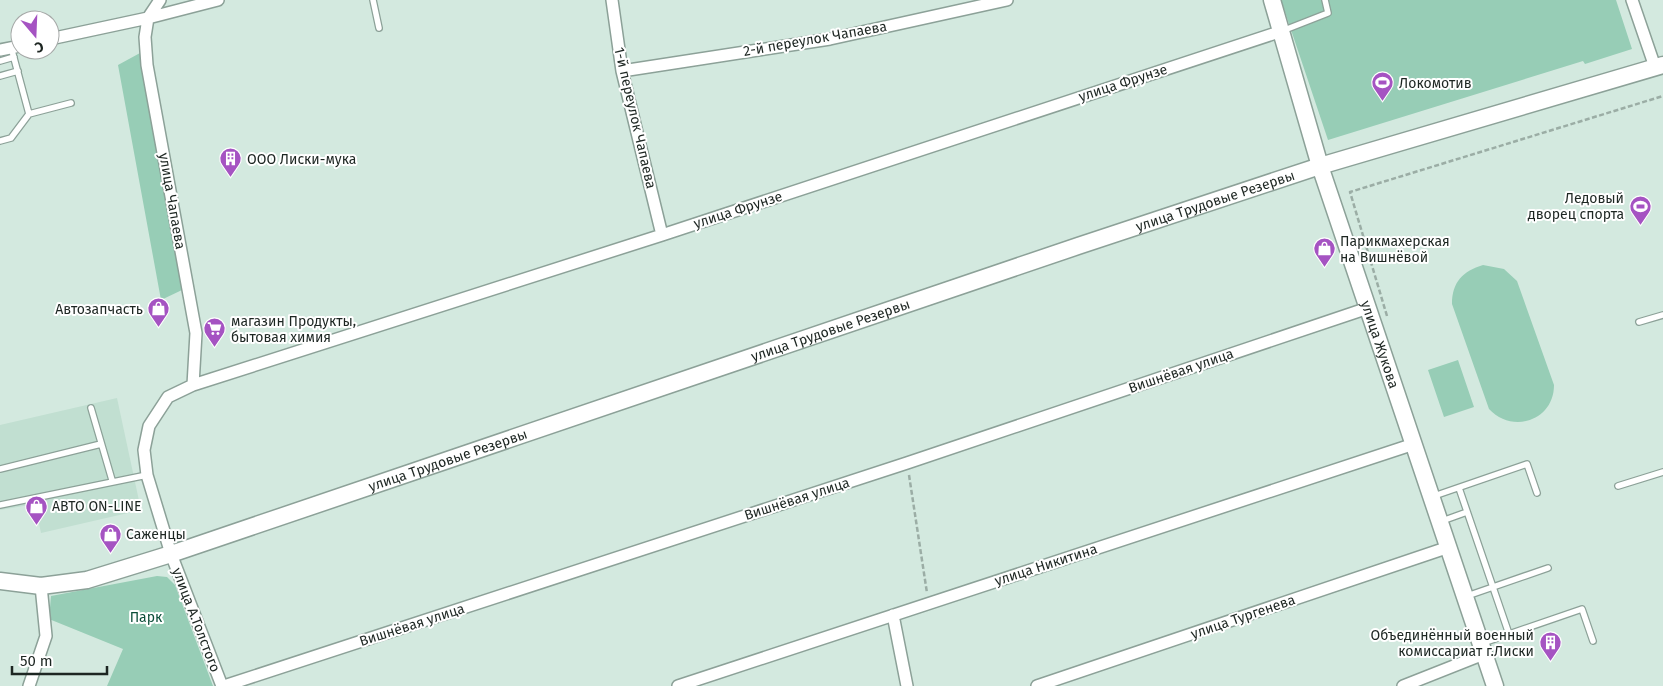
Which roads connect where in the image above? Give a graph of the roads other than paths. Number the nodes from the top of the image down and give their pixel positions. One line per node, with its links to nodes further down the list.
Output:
1 (160, 0): 9 (street, улица Чапаева)
2 (218, 0): 9 (street)
3 (373, 0): 10 (lane)
4 (612, 0): 18 (street, 1-й переулок Чапаева)
5 (1006, 0): 18 (street, 2-й переулок Чапаева)
6 (1272, 0): 11 (main road, улица Жукова)
7 (1325, 0): 11 (lane)
8 (1632, 0): 16 (street)
9 (148, 18): 12 (street); 28 (street, улица Чапаева)
10 (380, 28)
11 (1282, 31): 23 (main road, улица Жукова); 24 (street, улица Фрунзе)
12 (60, 37)
13 (10, 51): 15 (lane)
14 (14, 60): 17 (lane)
15 (0, 61)
16 (1659, 66): 23 (main road, улица Трудовые Резервы)
17 (18, 71): 19 (lane); 21 (lane)
18 (622, 71): 24 (street, 1-й переулок Чапаева)
19 (0, 76)
20 (71, 103): 21 (lane)
21 (30, 114): 22 (lane)
22 (0, 141)
23 (1320, 166): 25 (main road, улица Жукова); 44 (main road, улица Трудовые Резервы)
24 (662, 234): 28 (street, улица Фрунзе)
25 (1368, 308): 31 (main road, улица Жукова); 55 (street, Вишнёвая улица)
26 (1663, 315): 27 (lane)
27 (1639, 322)
28 (193, 385): 34 (street, улица Фрунзе)
29 (90, 408): 30 (lane)
30 (101, 444): 32 (lane); 35 (lane)
31 (1414, 444): 39 (main road, улица Жукова); 50 (street, улица Никитина)
32 (0, 469)
33 (1663, 472): 36 (lane)
34 (147, 475): 35 (lane); 44 (street, улица А.Толстого)
35 (112, 480): 40 (lane)
36 (1618, 486)
37 (1459, 488): 38 (lane); 39 (lane); 41 (lane)
38 (1537, 493)
39 (1432, 497): 42 (main road, улица Жукова)
40 (0, 505)
41 (1467, 512): 42 (lane); 48 (lane)
42 (1440, 521): 43 (main road, улица Жукова)
43 (1448, 547): 49 (main road, улица Жукова); 58 (street, улица Тургенева)
44 (171, 554): 47 (main road, улица Трудовые Резервы); 55 (street, улица А.Толстого)
45 (1548, 568): 48 (lane)
46 (0, 581): 47 (main road, улица Трудовые Резервы)
47 (41, 586): 54 (street)
48 (1493, 586): 49 (lane); 51 (lane)
49 (1465, 596): 53 (main road, улица Жукова)
50 (893, 616): 56 (street, улица Никитина); 57 (street)
51 (1510, 634): 52 (lane); 53 (lane)
52 (1593, 641)
53 (1482, 649): 59 (street); 60 (main road, улица Жукова)
54 (29, 686)
55 (223, 686)
56 (678, 686)
57 (907, 686)
58 (1037, 686)
59 (1402, 686)
60 (1495, 686)

